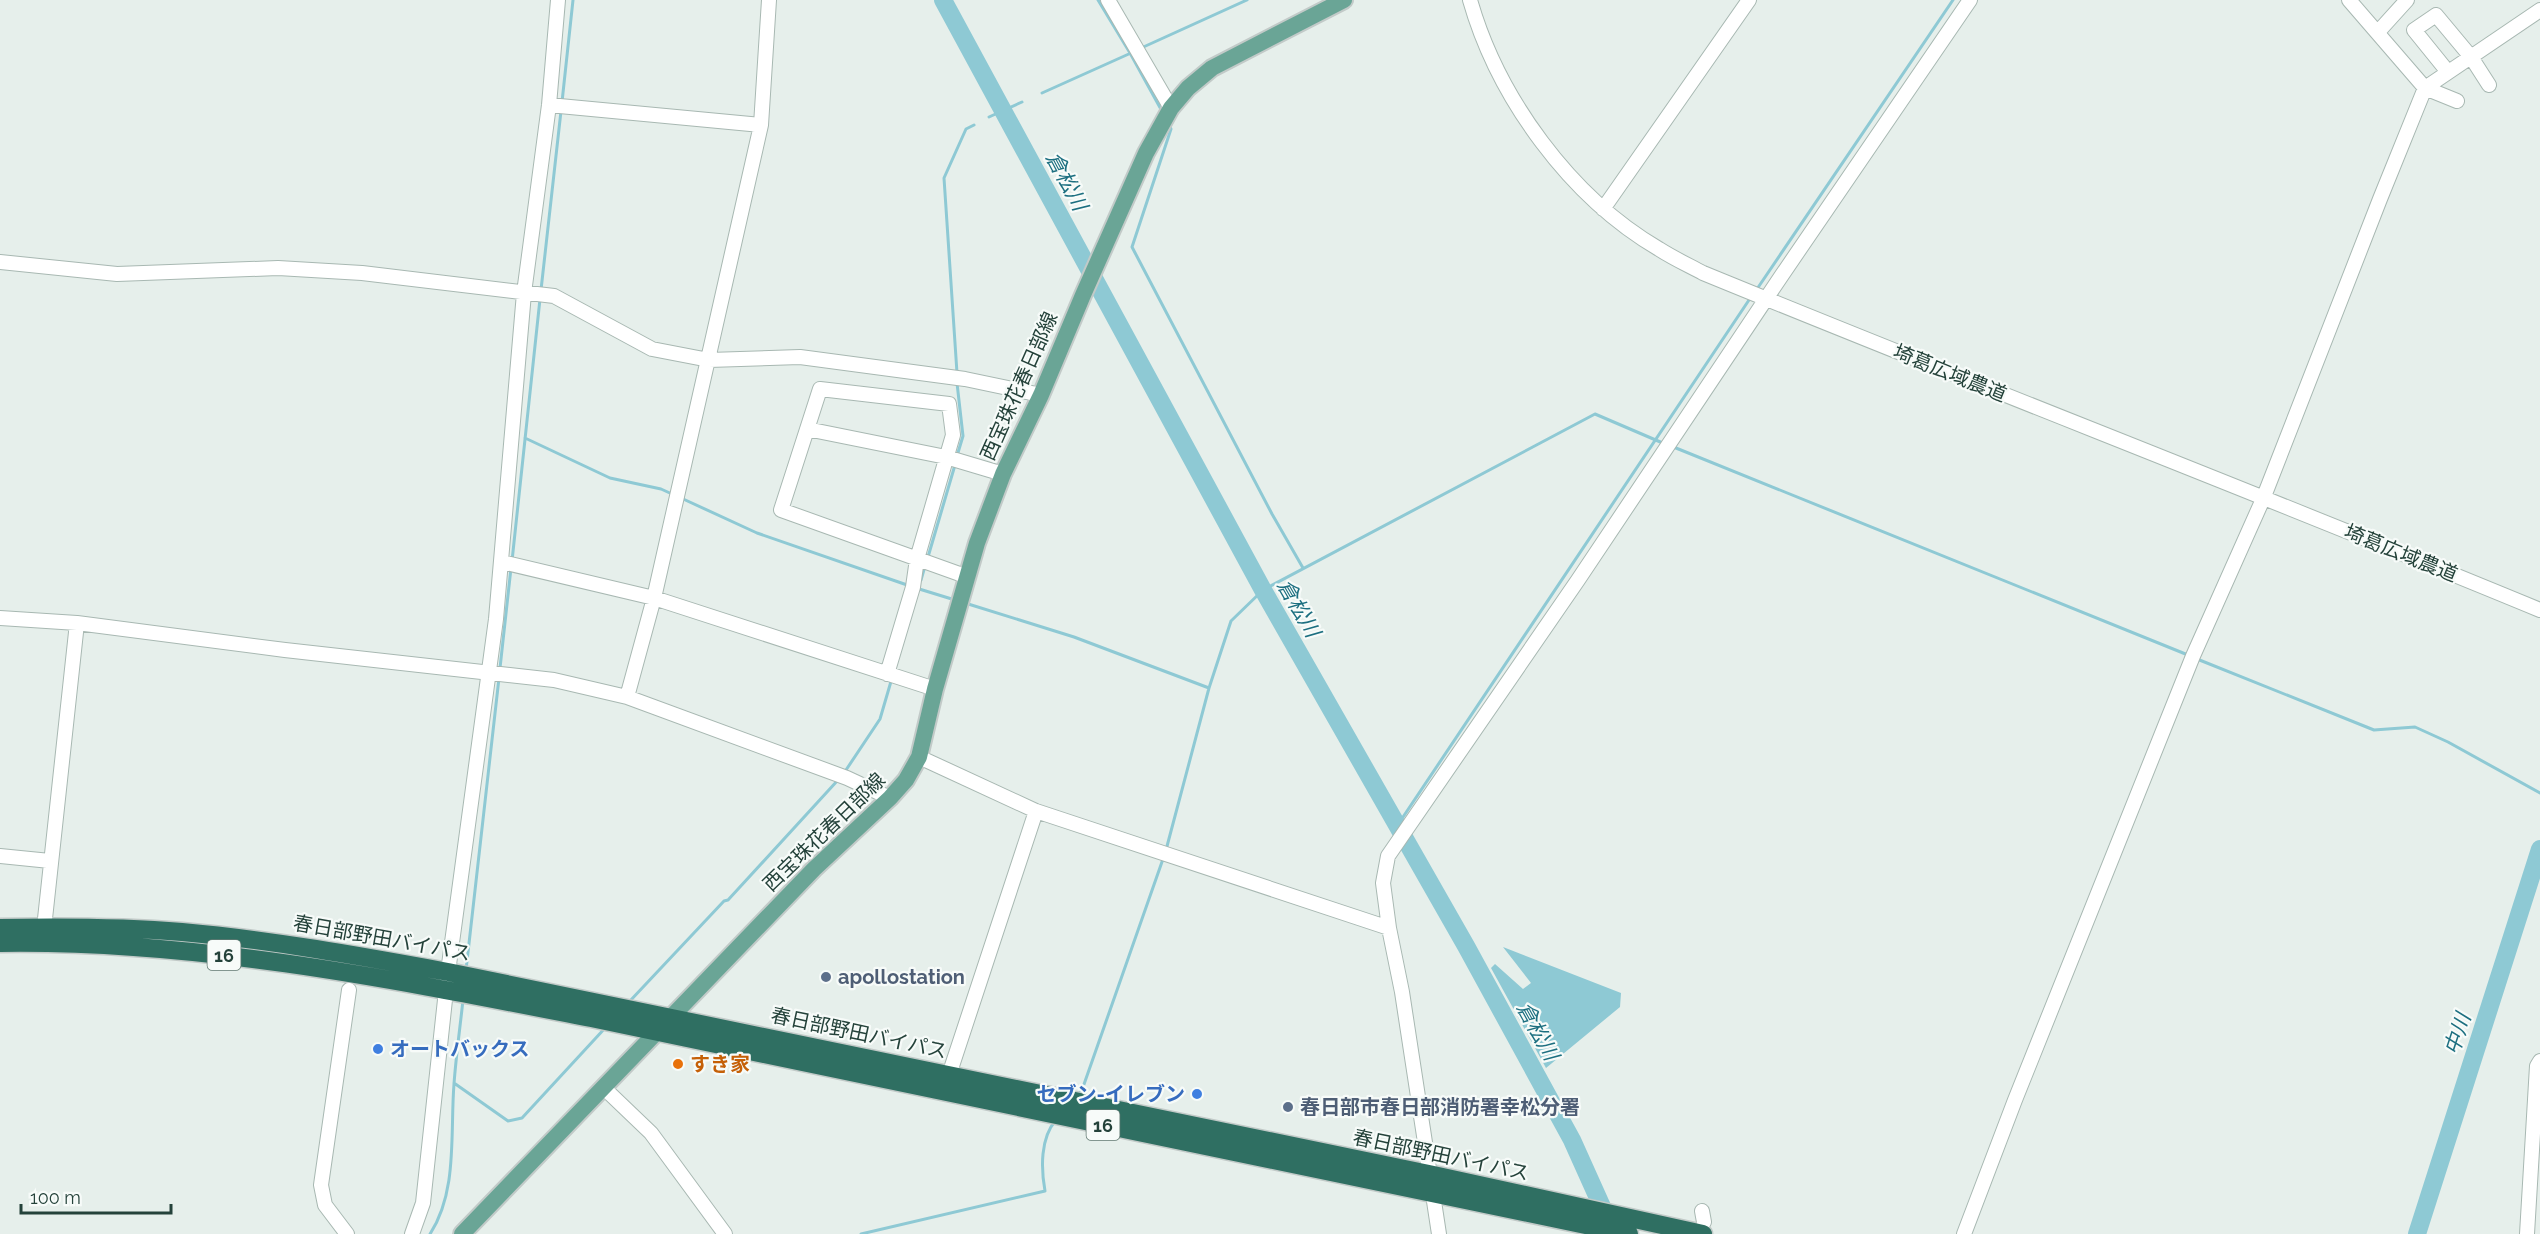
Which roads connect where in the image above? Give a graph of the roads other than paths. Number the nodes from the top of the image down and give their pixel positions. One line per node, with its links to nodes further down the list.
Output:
1 (558, 0): 17 (street)
2 (770, 0): 19 (street)
3 (1108, 0): 18 (street)
4 (1344, 0): 18 (main road)
5 (1470, 0): 20 (street, 埼葛広域農道)
6 (1749, 0): 20 (street)
7 (1970, 0): 23 (street)
8 (2407, 0): 11 (street)
9 (2355, 2): 11 (street)
10 (2540, 10): 12 (street)
11 (2378, 32): 15 (street)
12 (2471, 57): 13 (street); 13 (street); 14 (street)
13 (2448, 72): 15 (street)
14 (2489, 85)
15 (2425, 88): 16 (street); 29 (street)
16 (2457, 101)
17 (557, 106): 19 (street); 22 (street)
18 (1172, 108): 25 (main road, 西宝珠花春日部線)
19 (761, 125): 24 (street)
20 (1603, 209): 23 (street, 埼葛広域農道)
21 (0, 262): 22 (street)
22 (535, 294): 24 (street); 31 (street)
23 (1766, 299): 29 (street, 埼葛広域農道); 48 (street)
24 (709, 360): 25 (street); 33 (street)
25 (1041, 395): 28 (main road, 西宝珠花春日部線)
26 (807, 429): 27 (street); 27 (street); 30 (street)
27 (946, 457): 28 (street); 30 (street)
28 (1003, 474): 32 (main road, 西宝珠花春日部線)
29 (2264, 499): 34 (street, 埼葛広域農道); 67 (street)
30 (917, 559): 32 (street); 38 (street)
31 (502, 562): 33 (street); 37 (street)
32 (968, 578): 39 (main road, 西宝珠花春日部線)
33 (654, 598): 38 (street); 40 (street)
34 (2540, 610)
35 (0, 618): 36 (street)
36 (77, 623): 37 (street); 45 (street)
37 (488, 673): 40 (street); 50 (street)
38 (886, 674): 39 (street)
39 (935, 688): 41 (main road, 西宝珠花春日部線)
40 (627, 697): 42 (street)
41 (919, 757): 42 (main road, 西宝珠花春日部線); 43 (street)
42 (890, 798): 53 (main road, 西宝珠花春日部線)
43 (1036, 811): 48 (street); 56 (street)
44 (0, 856): 45 (street)
45 (50, 861): 47 (street)
46 (0, 928): 47 (highway, 春日部野田バイパス / 16)
47 (44, 928): 50 (highway, 春日部野田バイパス / 16)
48 (1389, 928): 58 (street)
49 (0, 943): 52 (highway, 春日部野田バイパス / 16)
50 (448, 972): 52 (street); 53 (highway, 春日部野田バイパス / 16)
51 (349, 990): 61 (street)
52 (446, 990): 54 (highway, 春日部野田バイパス / 16); 62 (street)
53 (671, 1017): 54 (main road, 西宝珠花春日部線); 56 (highway, 春日部野田バイパス / 16)
54 (657, 1032): 57 (main road, 西宝珠花春日部線); 59 (highway, 春日部野田バイパス / 16)
55 (2539, 1064): 68 (street)
56 (949, 1075): 58 (highway, 春日部野田バイパス / 16)
57 (604, 1088): 63 (main road, 西宝珠花春日部線); 64 (street)
58 (1429, 1174): 59 (street); 60 (highway, 春日部野田バイパス / 16)
59 (1432, 1193): 65 (street); 66 (highway, 春日部野田バイパス / 16)
60 (1703, 1222)
61 (347, 1234)
62 (412, 1234)
63 (462, 1234)
64 (725, 1234)
65 (1439, 1234)
66 (1629, 1234)
67 (1964, 1234)
68 (2527, 1234)

